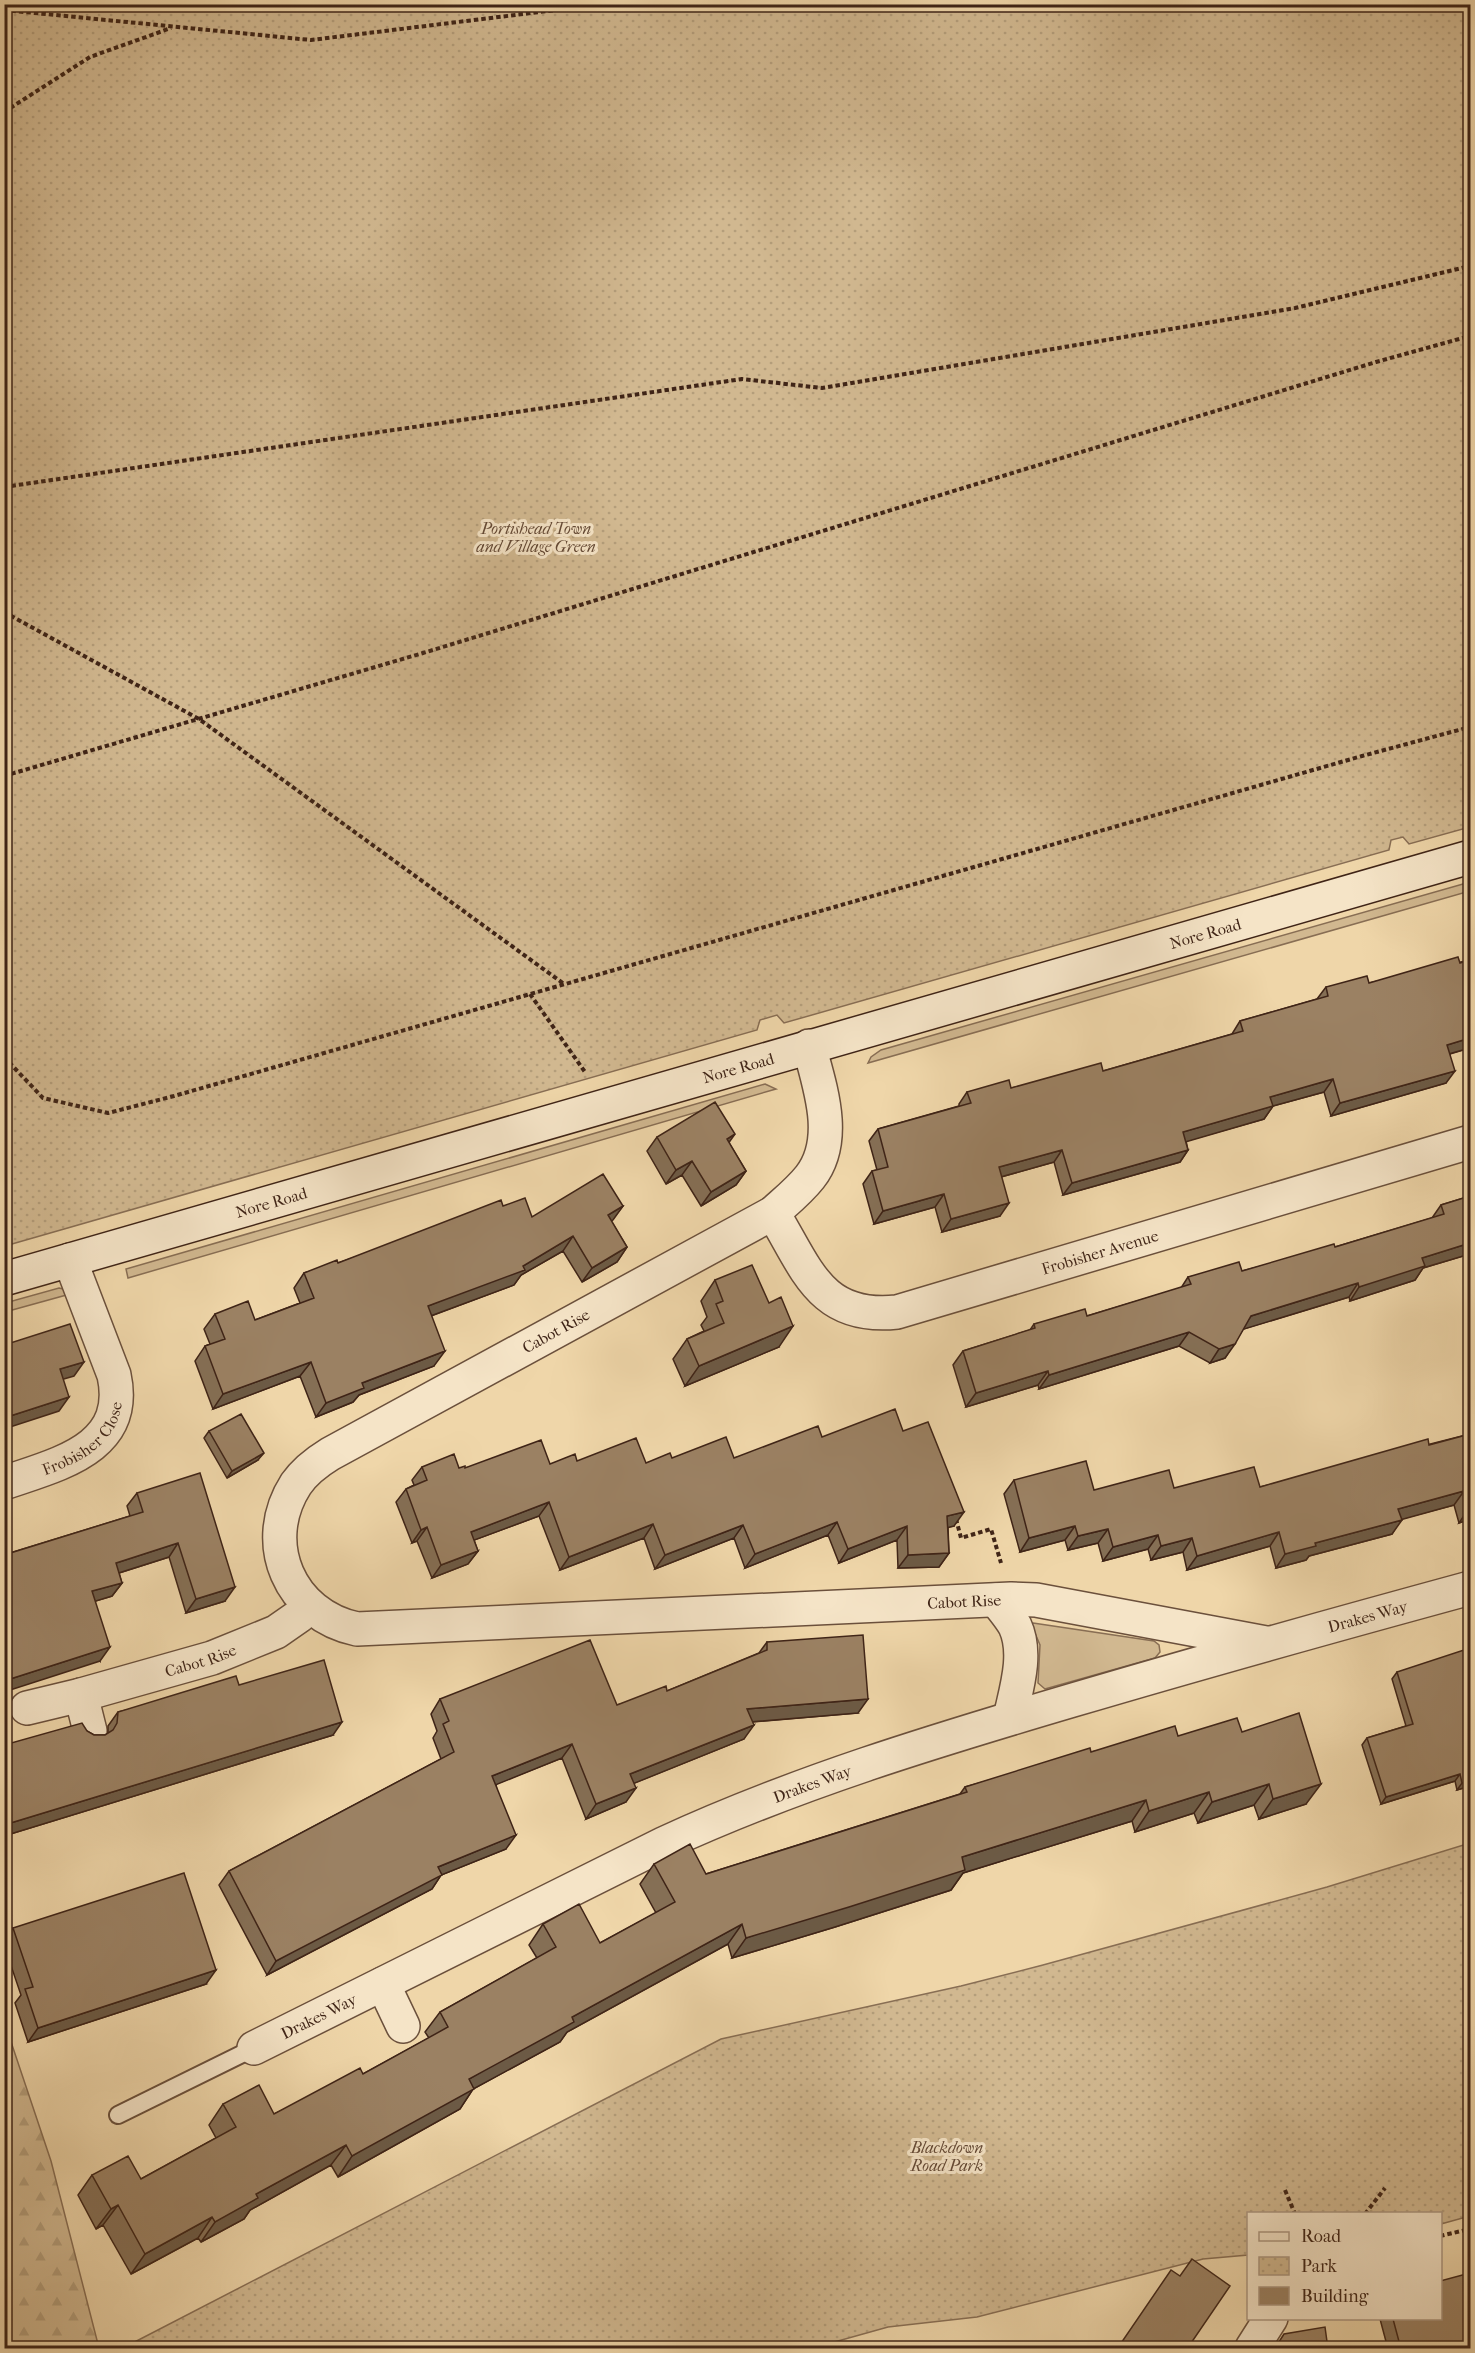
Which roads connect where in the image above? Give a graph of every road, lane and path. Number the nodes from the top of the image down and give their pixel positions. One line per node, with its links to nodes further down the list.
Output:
1 (605, 4): 3 (path)
2 (4, 10): 3 (path)
3 (175, 27): 4 (path)
4 (4, 112)
5 (1470, 266): 7 (path)
6 (1470, 336): 9 (path)
7 (4, 487)
8 (5, 611): 9 (path)
9 (199, 719): 11 (path); 13 (path)
10 (1470, 728): 13 (path)
11 (4, 776)
12 (1470, 857): 15 (street, Nore Road)
13 (564, 984): 14 (path)
14 (530, 994): 16 (path); 17 (path)
15 (809, 1046): 17 (street, Nore Road); 19 (street, Cabot Rise)
16 (4, 1057)
17 (609, 1104): 20 (street, Nore Road)
18 (1470, 1142): 19 (street, Frobisher Avenue)
19 (772, 1213): 26 (street, Cabot Rise)
20 (70, 1260): 21 (street, Nore Road); 22 (street, Frobisher Close)
21 (4, 1279)
22 (4, 1483)
23 (954, 1512): 25 (path)
24 (1470, 1588): 27 (street, Drakes Way)
25 (1003, 1599): 26 (street, Cabot Rise); 27 (street, Drakes Way); 30 (street, Cabot Rise)
26 (308, 1604): 28 (street, Cabot Rise)
27 (1266, 1643): 30 (street, Drakes Way)
28 (81, 1695): 29 (street, Cabot Rise); 31 (street)
29 (27, 1708)
30 (1010, 1718): 32 (street, Drakes Way)
31 (90, 1731)
32 (383, 1984): 33 (street); 34 (street, Drakes Way)
33 (403, 2026)
34 (254, 2048): 35 (lane)
35 (118, 2115)
36 (1385, 2188): 39 (path)
37 (1285, 2190): 38 (path)
38 (1294, 2212)
39 (1367, 2212)
40 (1470, 2229): 41 (path)
41 (1442, 2236)
42 (1270, 2320): 43 (street)
43 (1252, 2349)

